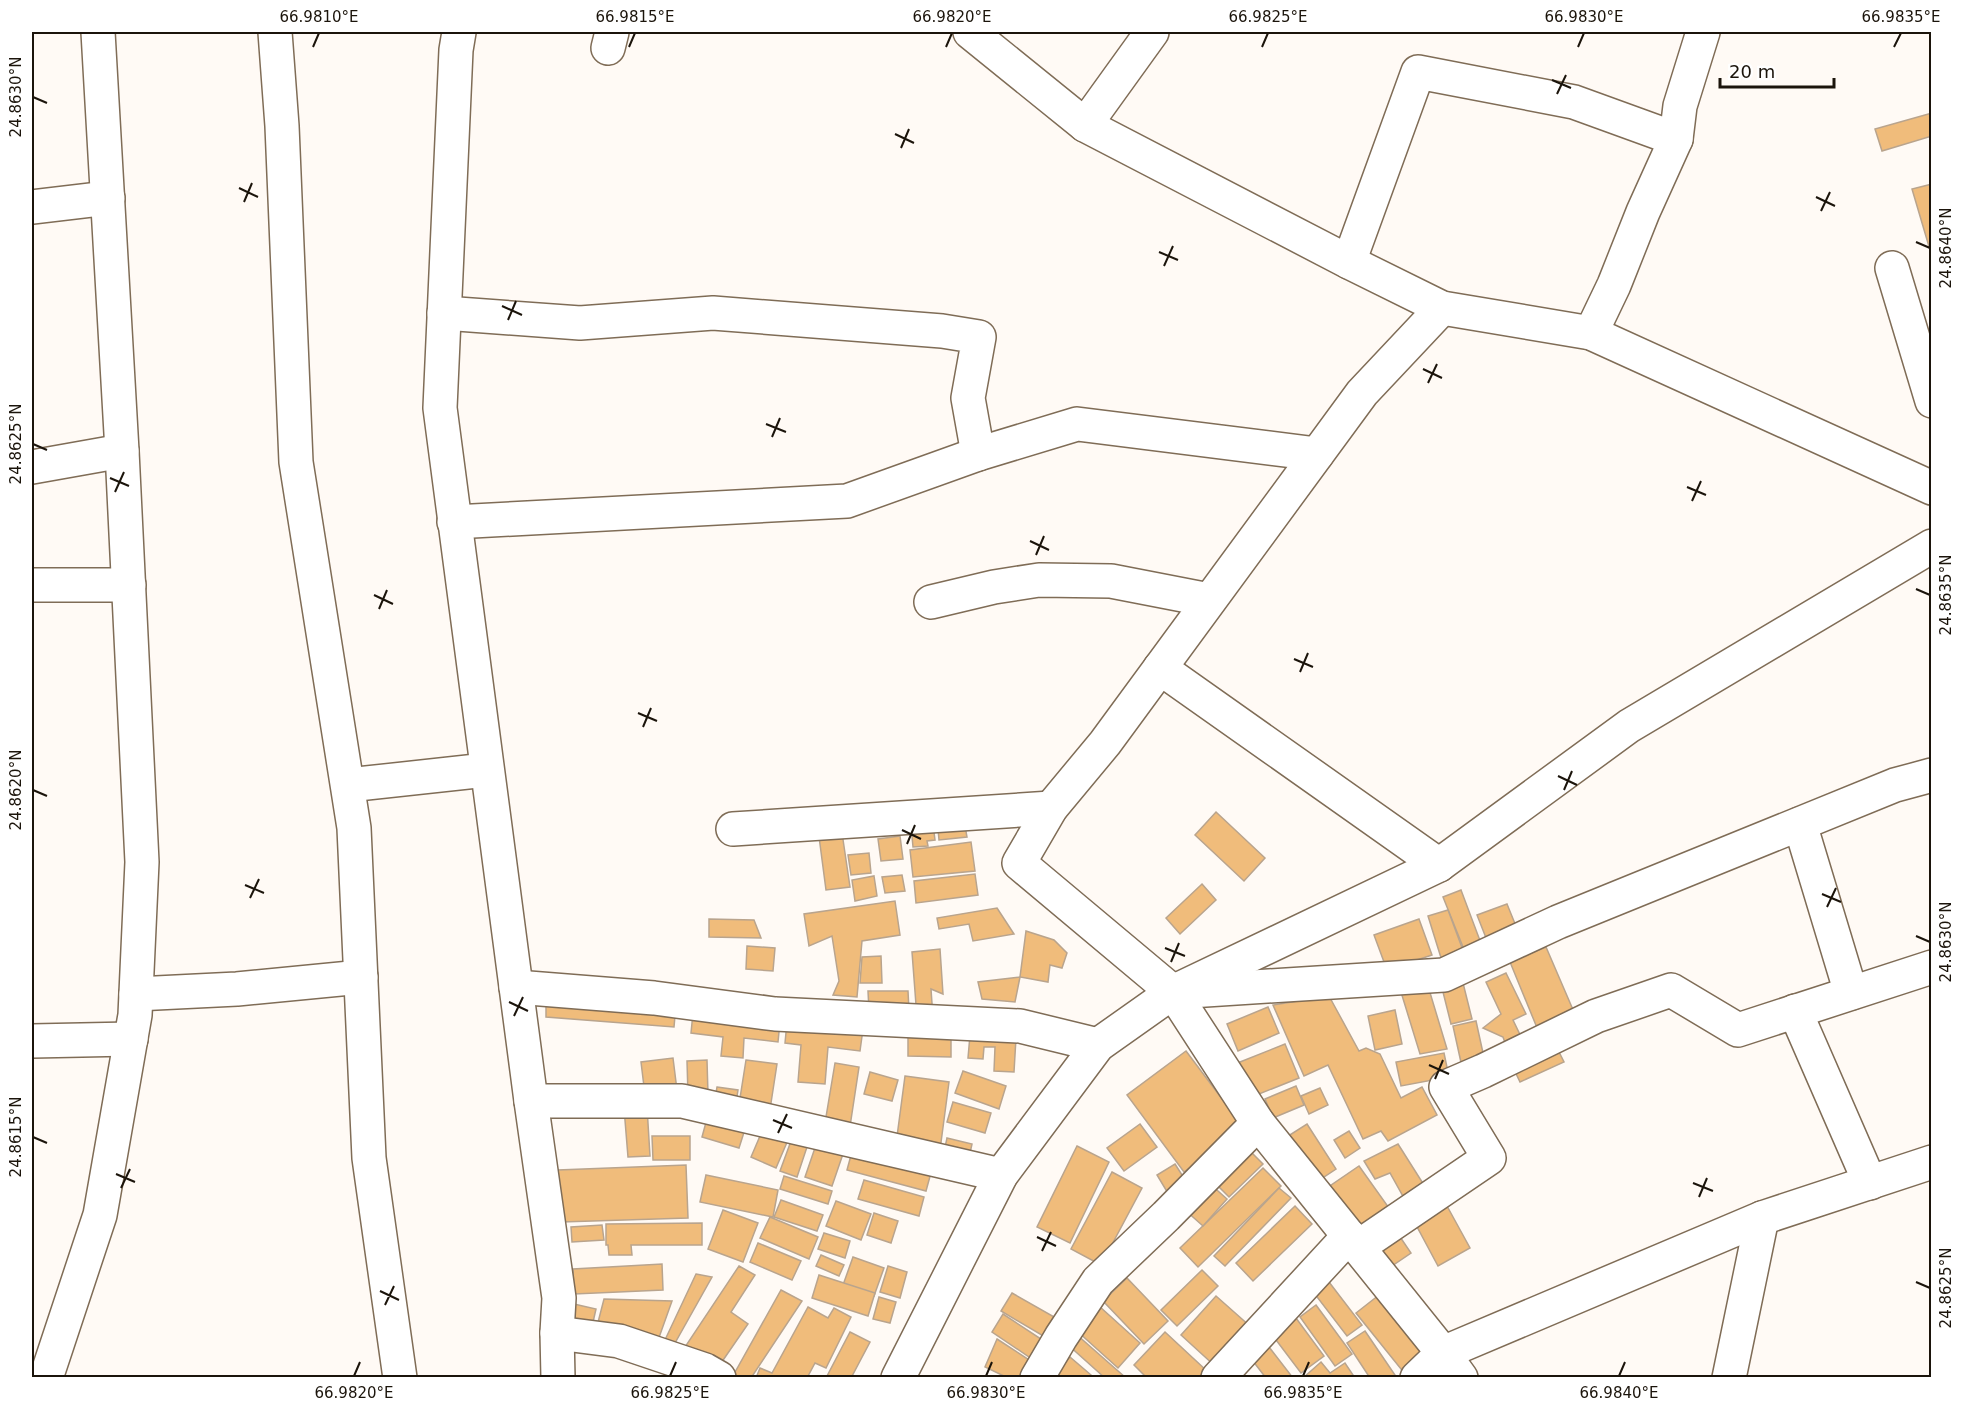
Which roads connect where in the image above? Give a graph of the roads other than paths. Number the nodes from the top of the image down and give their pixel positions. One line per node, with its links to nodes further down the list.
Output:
1 (98, 32): 9 (street)
2 (275, 32): 31 (street)
3 (459, 32): 14 (street)
4 (970, 32): 7 (street)
5 (1152, 32): 7 (street)
6 (1703, 32): 8 (street)
7 (1085, 125): 11 (street)
8 (1676, 139): 11 (street); 15 (street)
9 (108, 198): 10 (street); 17 (street)
10 (32, 207)
11 (1349, 262): 13 (street)
12 (1892, 268): 16 (street)
13 (1442, 308): 15 (street); 19 (street)
14 (444, 313): 18 (street); 22 (street)
15 (1591, 333): 21 (street)
16 (1932, 401)
17 (122, 451): 20 (street); 25 (street)
18 (978, 454): 19 (street); 22 (street)
19 (1317, 454): 26 (street)
20 (32, 467)
21 (1932, 488)
22 (454, 522): 29 (street)
23 (1932, 546): 35 (street)
24 (32, 585): 25 (street)
25 (129, 585): 41 (street)
26 (1209, 600): 27 (street); 28 (street)
27 (931, 602)
28 (1160, 668): 32 (street); 35 (street)
29 (486, 770): 31 (street); 38 (street)
30 (1932, 775): 33 (street)
31 (348, 785): 37 (street)
32 (1052, 808): 34 (street); 39 (street)
33 (1800, 824): 39 (street); 40 (street)
34 (733, 829)
35 (1439, 865): 39 (street)
36 (1932, 967): 40 (street)
37 (361, 977): 41 (street); 56 (street)
38 (516, 987): 45 (street); 46 (street)
39 (1173, 992): 45 (street); 47 (street)
40 (1851, 993): 42 (street)
41 (136, 994): 43 (street)
42 (1795, 1011): 50 (street); 52 (street)
43 (131, 1039): 44 (street); 55 (street)
44 (32, 1041)
45 (1098, 1045): 49 (street)
46 (531, 1101): 49 (street); 53 (street)
47 (1258, 1123): 52 (street); 60 (street)
48 (1932, 1162): 50 (street)
49 (1001, 1176): 59 (street)
50 (1870, 1183): 51 (street)
51 (1762, 1218): 54 (street); 63 (street)
52 (1353, 1242): 54 (street); 61 (street)
53 (557, 1333): 57 (street); 58 (street)
54 (1452, 1365): 62 (street)
55 (46, 1377)
56 (400, 1377)
57 (558, 1377)
58 (718, 1377)
59 (898, 1377)
60 (1037, 1377)
61 (1218, 1377)
62 (1417, 1377)
63 (1729, 1377)

